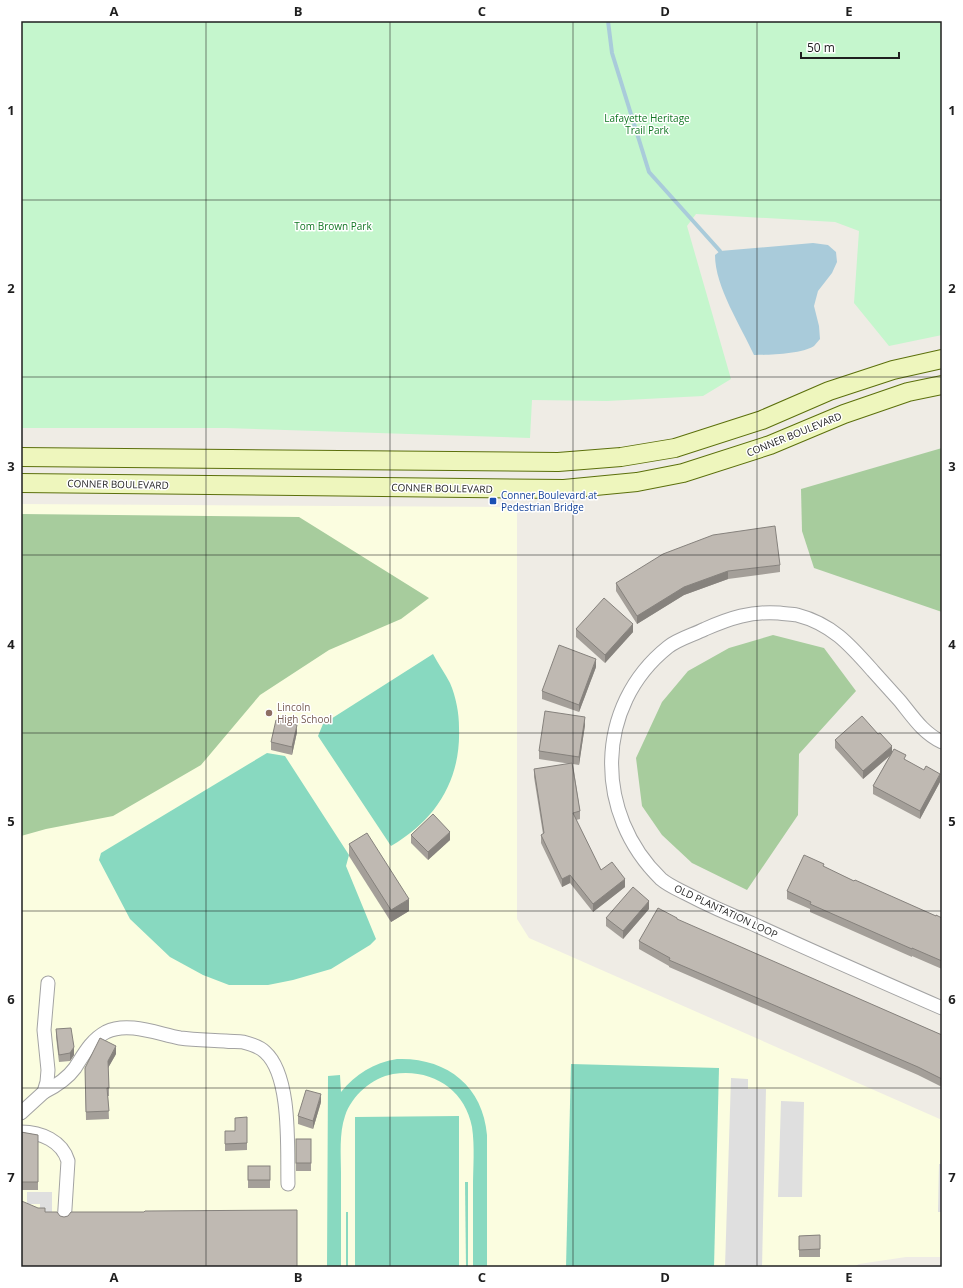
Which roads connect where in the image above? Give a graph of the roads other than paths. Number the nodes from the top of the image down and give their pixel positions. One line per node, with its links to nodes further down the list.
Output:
1 (942, 359): 4 (main road)
2 (942, 385): 6 (main road, CONNER BOULEVARD)
3 (21, 458): 4 (main road)
4 (507, 462): 6 (main road)
5 (21, 483): 6 (main road, CONNER BOULEVARD)
6 (508, 489)
7 (942, 742): 9 (street, OLD PLANTATION LOOP)
8 (48, 983): 10 (street)
9 (942, 1008)
10 (44, 1092): 11 (street); 13 (street)
11 (21, 1113)
12 (21, 1132): 14 (street)
13 (288, 1184)
14 (64, 1224)

